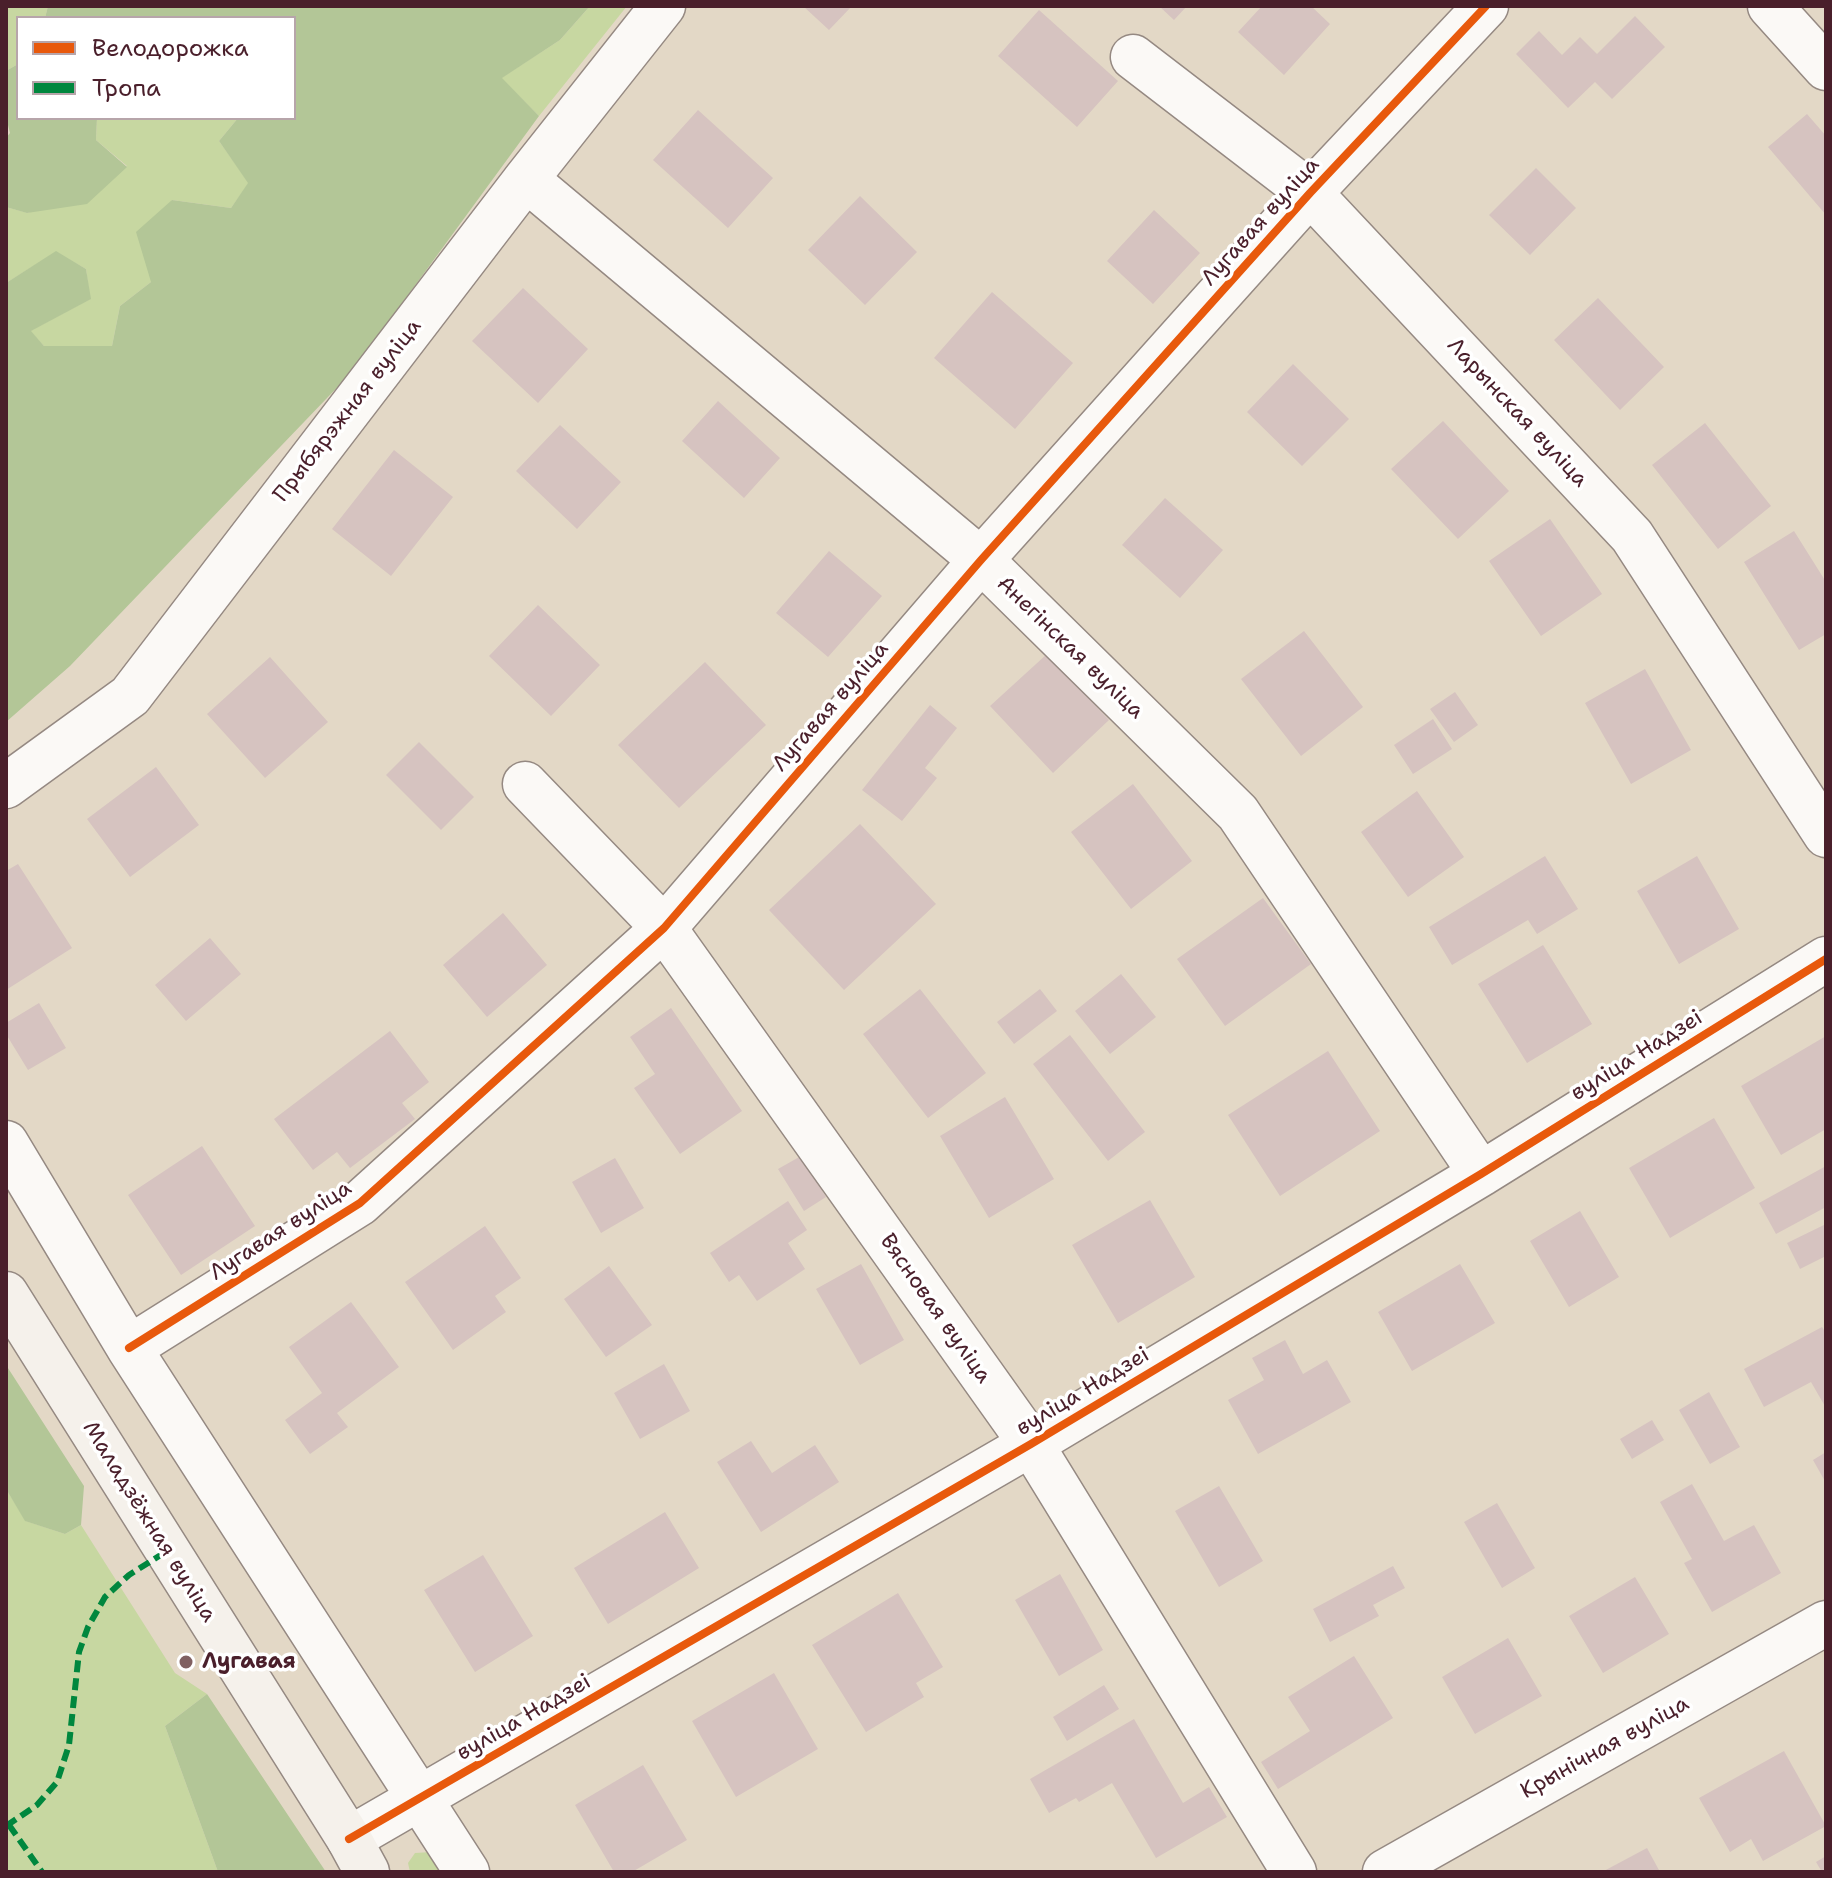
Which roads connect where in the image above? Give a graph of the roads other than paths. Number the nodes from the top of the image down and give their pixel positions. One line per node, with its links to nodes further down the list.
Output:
1 (663, 6): 6 (street, Прыбярэжная вуліца)
2 (1486, 6): 7 (street, Лугавая вуліца)
3 (1770, 6): 5 (street)
4 (1133, 57): 7 (street, Ларынская вуліца)
5 (1826, 68)
6 (526, 179): 8 (street, Анегінская вуліца); 10 (street, Прыбярэжная вуліца)
7 (1310, 193): 8 (street, Лугавая вуліца); 11 (street, Ларынская вуліца)
8 (981, 560): 12 (street, Лугавая вуліца); 15 (street, Анегінская вуліца)
9 (525, 784): 12 (street, Вясновая вуліца)
10 (6, 786)
11 (1826, 835)
12 (664, 928): 17 (street, Лугавая вуліца); 18 (street, Вясновая вуліца)
13 (1826, 959): 15 (street, вуліца Надзеі)
14 (6, 1143): 17 (street)
15 (1481, 1174): 18 (street, вуліца Надзеі)
16 (6, 1294): 21 (main road, Маладзёжная вуліца)
17 (129, 1348): 20 (street)
18 (1031, 1444): 20 (street, вуліца Надзеі); 23 (street, Вясновая вуліца)
19 (1826, 1623): 24 (street, Крынічная вуліца)
20 (418, 1799): 21 (street, вуліца Надзеі); 22 (street)
21 (358, 1855)
22 (467, 1872)
23 (1294, 1872)
24 (1385, 1872)

